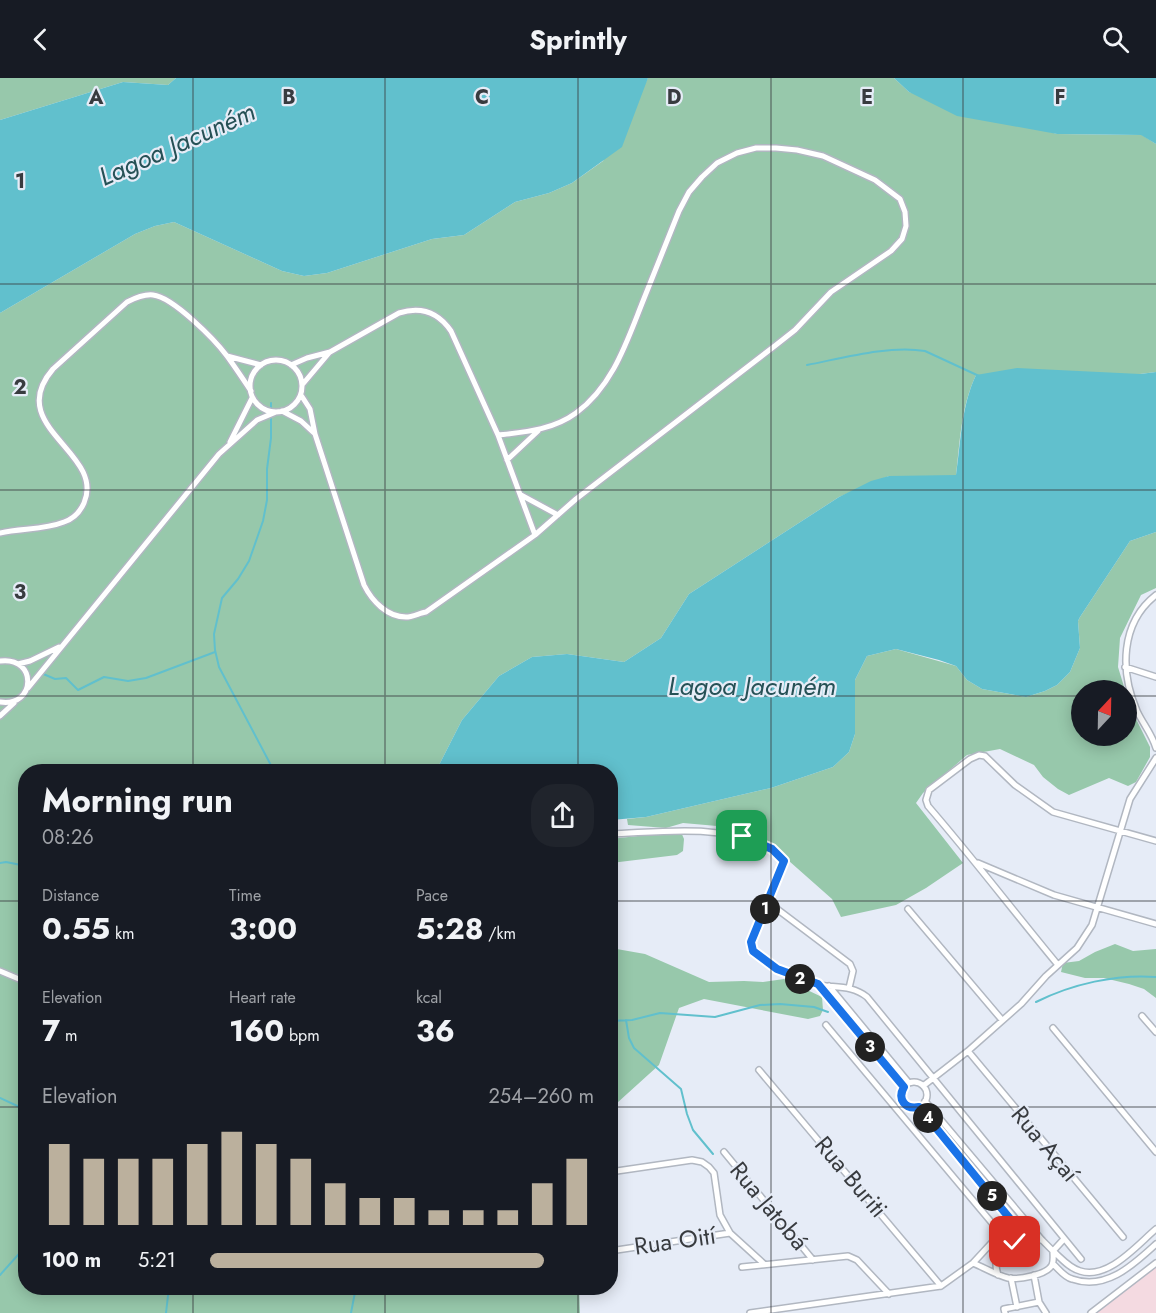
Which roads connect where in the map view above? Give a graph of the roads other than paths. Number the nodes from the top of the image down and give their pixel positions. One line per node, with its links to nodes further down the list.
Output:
1 (330, 352): 4 (street); 5 (street); 12 (street)
2 (227, 356): 3 (street); 6 (street); 17 (street)
3 (261, 365): 4 (street); 6 (street)
4 (291, 365): 5 (street)
5 (302, 385): 7 (street)
6 (251, 391): 8 (street)
7 (301, 395): 9 (street); 11 (street)
8 (252, 398): 9 (street); 13 (street)
9 (279, 412): 11 (street); 13 (street)
10 (539, 430): 12 (street); 14 (street); 16 (street)
11 (315, 434): 18 (street)
12 (498, 435): 14 (street)
13 (229, 444): 20 (street)
14 (507, 460): 15 (street)
15 (521, 495): 16 (street); 18 (street)
16 (558, 515): 18 (street)
17 (0, 533)
18 (535, 536)
19 (1156, 595): 23 (street)
20 (63, 645): 22 (street); 25 (street)
21 (0, 660): 22 (street)
22 (18, 664): 25 (street)
23 (1125, 668): 24 (street); 29 (street)
24 (1156, 676)
25 (28, 688): 26 (street)
26 (16, 701): 27 (street); 28 (street)
27 (0, 702)
28 (0, 716)
29 (1156, 748)
30 (1156, 759): 31 (street)
31 (1120, 831): 33 (street); 34 (street); 35 (street)
32 (618, 834): 42 (street)
33 (1156, 841)
34 (976, 862): 35 (street); 39 (street)
35 (1097, 908): 38 (street); 39 (street)
36 (777, 909): 44 (street)
37 (908, 909): 46 (street)
38 (1156, 924)
39 (1058, 965): 46 (street)
40 (0, 971): 41 (street)
41 (18, 978)
42 (818, 984): 43 (street); 53 (street)
43 (829, 986): 44 (street); 53 (street)
44 (849, 988): 52 (street)
45 (1142, 1016): 49 (street)
46 (1002, 1020): 50 (street)
47 (826, 1025): 58 (street)
48 (1053, 1028): 60 (street)
49 (1156, 1032)
50 (968, 1051): 52 (street); 64 (street, Rua Açaí)
51 (759, 1070): 83 (street, Rua Buriti)
52 (934, 1079): 54 (street); 65 (street)
53 (906, 1085): 54 (street); 56 (street)
54 (923, 1086): 55 (street)
55 (925, 1101): 57 (street); 66 (street)
56 (903, 1102): 57 (street); 58 (street)
57 (919, 1107): 67 (street)
58 (896, 1108): 74 (street)
59 (724, 1152): 72 (street, Rua Jatobá)
60 (1156, 1152)
61 (618, 1171): 63 (street)
62 (1156, 1229): 70 (street)
63 (730, 1233): 69 (street, Rua Oití); 76 (street, Rua Oití)
64 (1123, 1237)
65 (1064, 1239): 70 (street); 71 (street)
66 (1042, 1240): 67 (street); 70 (street)
67 (1015, 1242): 73 (street)
68 (1156, 1244): 77 (street)
69 (618, 1250)
70 (1053, 1251): 77 (street)
71 (1081, 1258)
72 (813, 1260): 76 (street); 84 (street)
73 (996, 1260): 79 (street); 80 (street)
74 (973, 1263): 79 (street); 83 (street)
75 (1156, 1263): 90 (street)
76 (764, 1264): 78 (street)
77 (1053, 1264): 81 (street)
78 (742, 1267)
79 (986, 1268): 80 (street)
80 (998, 1275): 82 (street)
81 (1034, 1275): 82 (street); 85 (street)
82 (1011, 1278): 86 (street)
83 (941, 1286): 84 (street)
84 (889, 1293): 87 (street)
85 (1040, 1302): 86 (street); 89 (street)
86 (1017, 1307): 88 (street)
87 (750, 1313)
88 (1005, 1313)
89 (1046, 1313)
90 (1091, 1313)

